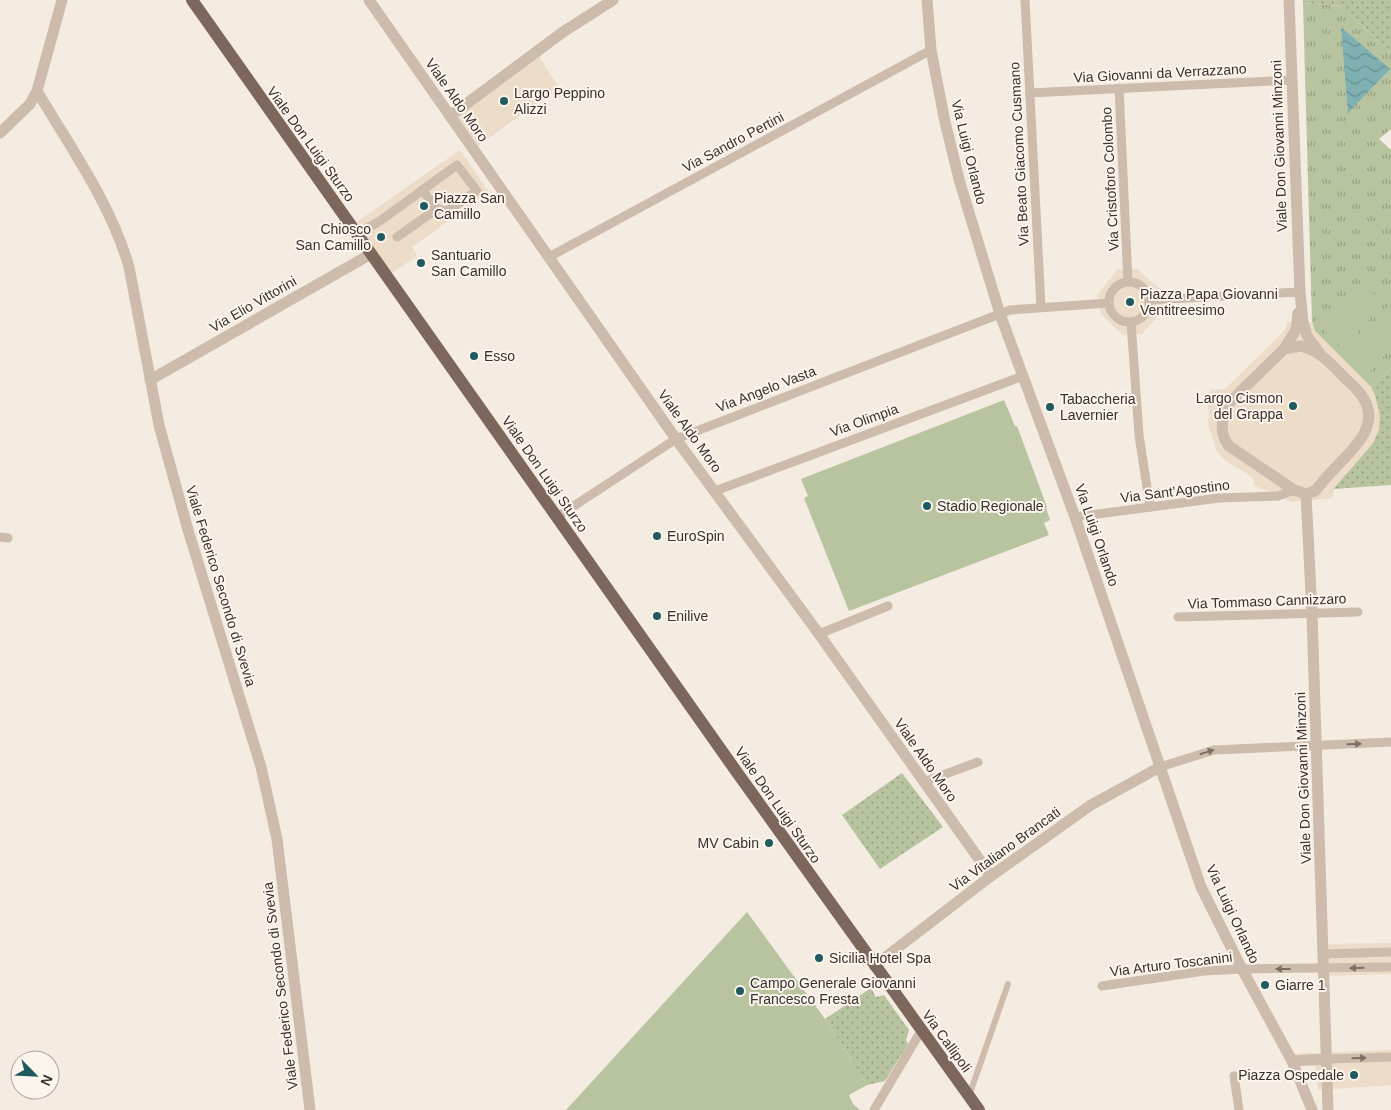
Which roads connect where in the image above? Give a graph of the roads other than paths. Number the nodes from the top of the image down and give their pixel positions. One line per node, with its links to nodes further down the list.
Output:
1 (62, 0): 11 (street)
2 (192, 0): 17 (main road, Viale Don Luigi Sturzo)
3 (369, 0): 13 (street, Viale Aldo Moro)
4 (613, 0): 13 (street)
5 (927, 0): 8 (street, Via Luigi Orlando)
6 (1025, 0): 12 (street, Via Beato Giacomo Cusmano)
7 (1289, 0): 9 (street, Viale Don Giovanni Minzoni)
8 (931, 50): 20 (street, Via Sandro Pertini); 26 (street, Via Luigi Orlando)
9 (1292, 80): 10 (street, Via Giovanni da Verrazzano); 22 (street, Viale Don Giovanni Minzoni)
10 (1119, 88): 12 (street, Via Giovanni da Verrazzano); 21 (street, Via Cristoforo Colombo)
11 (37, 91): 14 (street); 31 (street, Viale Federico Secondo di Svevia)
12 (1030, 92): 25 (street, Via Beato Giacomo Cusmano)
13 (450, 116): 20 (street, Viale Aldo Moro)
14 (0, 133)
15 (422, 190): 16 (street); 16 (street); 17 (street)
16 (437, 209): 18 (street)
17 (358, 234): 19 (main road, Viale Don Luigi Sturzo)
18 (397, 237)
19 (371, 254): 31 (street, Via Elio Vittorini); 38 (main road, Viale Don Luigi Sturzo)
20 (549, 257): 32 (street, Viale Aldo Moro)
21 (1128, 282): 23 (street); 24 (street)
22 (1300, 292): 23 (street); 28 (street); 29 (street)
23 (1150, 300): 27 (street)
24 (1109, 303): 25 (street, Via Angelo Vasta); 27 (street)
25 (1041, 307): 26 (street, Via Angelo Vasta)
26 (1000, 314): 30 (street, Via Luigi Orlando); 32 (street, Via Angelo Vasta)
27 (1131, 322): 36 (street)
28 (1284, 349): 29 (street); 33 (street)
29 (1324, 357): 35 (street)
30 (1024, 376): 34 (street, Via Olimpia); 37 (street, Via Luigi Orlando)
31 (150, 380): 64 (street, Viale Federico Secondo di Svevia)
32 (676, 439): 34 (street, Viale Aldo Moro); 38 (street, Via Angelo Vasta)
33 (1294, 490): 35 (street); 36 (street, Via Sant'Agostino)
34 (715, 491): 43 (street, Viale Aldo Moro)
35 (1306, 498): 41 (street, Viale Don Giovanni Minzoni)
36 (1150, 508): 37 (street, Via Sant'Agostino)
37 (1075, 517): 47 (street, Via Luigi Orlando)
38 (557, 518): 52 (main road, Viale Don Luigi Sturzo)
39 (888, 606): 43 (street)
40 (1358, 612): 41 (street, Via Tommaso Cannizzaro)
41 (1312, 614): 42 (street, Via Tommaso Cannizzaro); 45 (street, Viale Don Giovanni Minzoni)
42 (1178, 617)
43 (819, 634): 48 (street, Viale Aldo Moro)
44 (1391, 742): 45 (street, one-way to 44)
45 (1316, 745): 47 (street, one-way to 45); 51 (street, Viale Don Giovanni Minzoni)
46 (978, 762): 48 (street)
47 (1160, 767): 49 (street, Via Vitaliano Brancati); 54 (street, Via Luigi Orlando)
48 (924, 782): 49 (street, Viale Aldo Moro)
49 (991, 876): 52 (street, Via Vitaliano Brancati)
50 (1391, 952): 51 (street)
51 (1323, 954): 55 (street, Viale Don Giovanni Minzoni)
52 (874, 966): 58 (main road, Via Callipoli)
53 (1391, 967): 55 (street, Via Arturo Toscanini, one-way to 55)
54 (1242, 969): 55 (street, Via Arturo Toscanini, one-way to 54); 57 (street, Via Arturo Toscanini); 61 (street, Via Luigi Orlando)
55 (1324, 969): 59 (street, Viale Don Giovanni Minzoni)
56 (1008, 984): 63 (street)
57 (1102, 986)
58 (921, 1032): 63 (main road, Via Callipoli); 65 (street)
59 (1327, 1056): 60 (street, one-way to 60); 61 (street); 69 (street, Viale Don Giovanni Minzoni)
60 (1391, 1057)
61 (1292, 1061): 68 (street, Via Luigi Orlando)
62 (1234, 1076): 67 (street)
63 (969, 1097): 66 (main road, Via Callipoli)
64 (310, 1110)
65 (874, 1110)
66 (979, 1110)
67 (1239, 1110)
68 (1312, 1110)
69 (1328, 1110)

